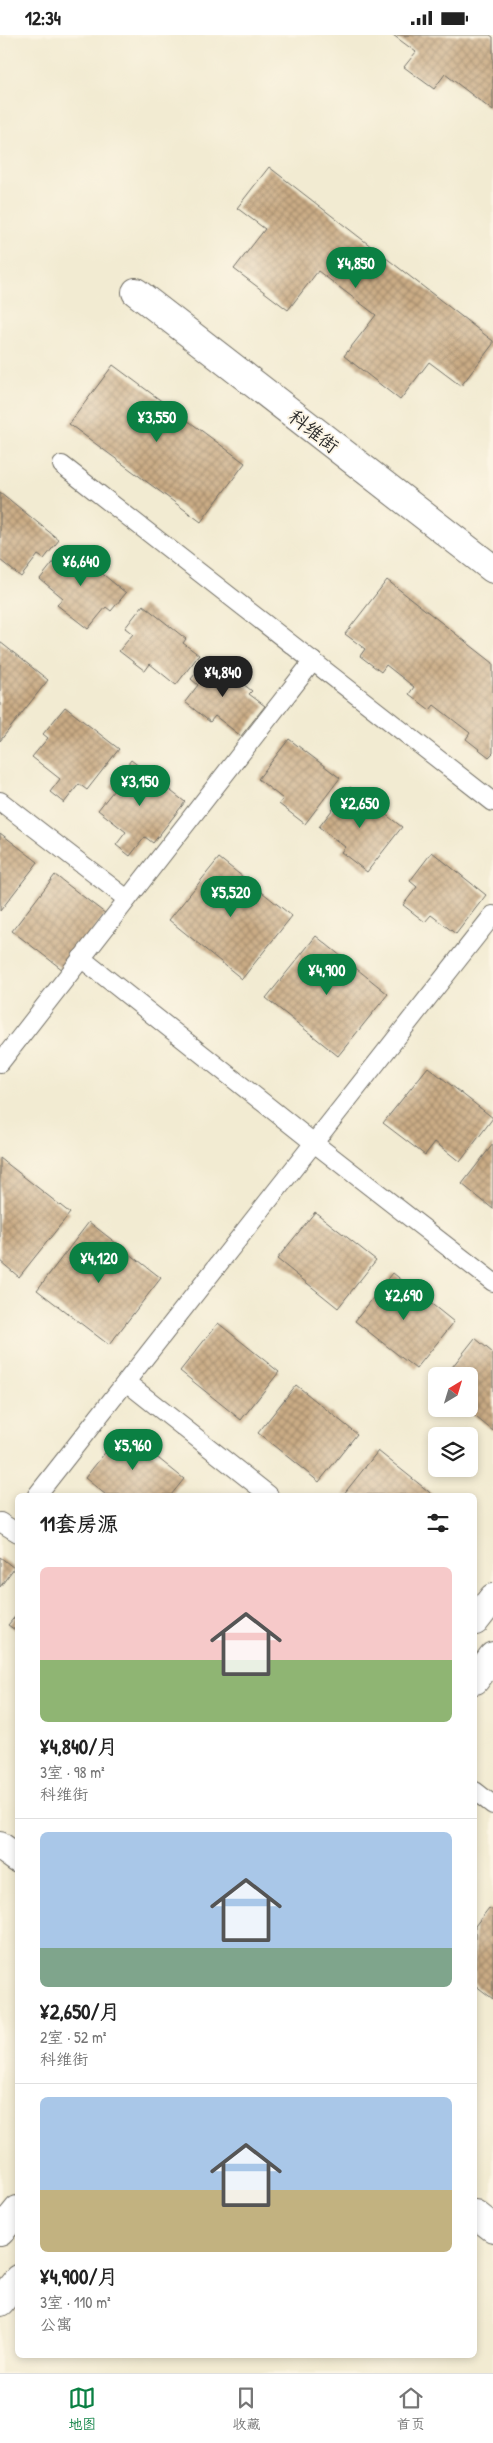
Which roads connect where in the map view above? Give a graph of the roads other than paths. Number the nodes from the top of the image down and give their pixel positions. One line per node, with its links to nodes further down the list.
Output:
1 (136, 292): 3 (street, 科维街)
2 (62, 465): 4 (lane)
3 (493, 569)
4 (313, 661): 6 (lane); 7 (lane)
5 (0, 801): 7 (lane)
6 (493, 801)
7 (127, 899): 9 (lane)
8 (493, 915): 11 (lane)
9 (81, 958): 10 (lane); 11 (lane)
10 (0, 1063)
11 (314, 1143): 12 (lane); 13 (lane)
12 (493, 1282)
13 (126, 1382): 14 (lane); 15 (lane)
14 (38, 1493)
15 (266, 1493)
16 (493, 1598): 17 (street)
17 (477, 1618)
18 (493, 1656): 19 (street)
19 (477, 1677)
20 (477, 1793): 21 (lane)
21 (493, 1805)
22 (0, 1845): 23 (street)
23 (15, 1857)
24 (15, 2214): 27 (street)
25 (477, 2216): 26 (street)
26 (493, 2228)
27 (0, 2232)
28 (15, 2283): 29 (street)
29 (0, 2302)

